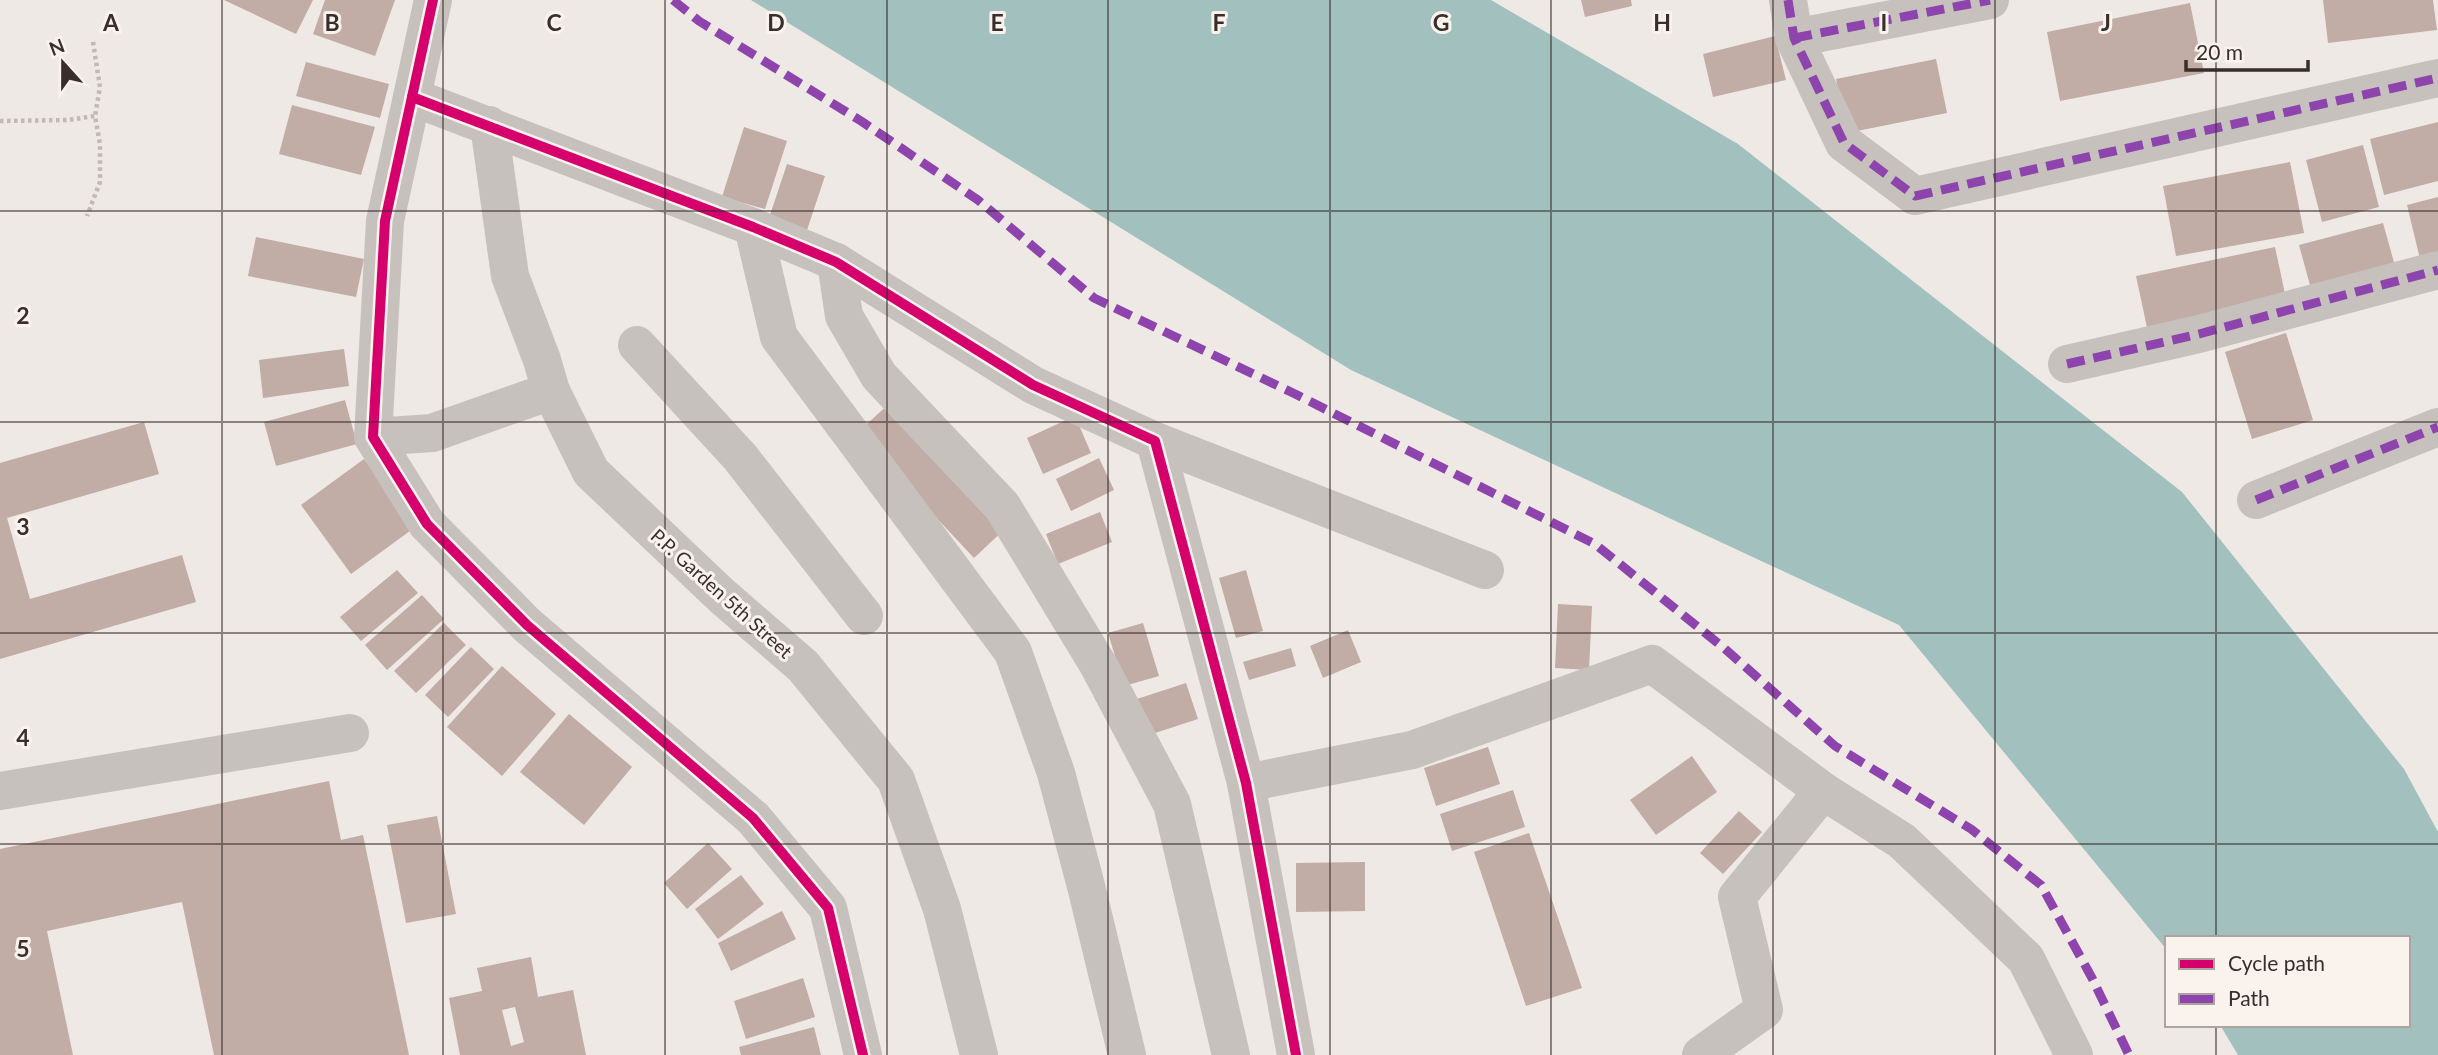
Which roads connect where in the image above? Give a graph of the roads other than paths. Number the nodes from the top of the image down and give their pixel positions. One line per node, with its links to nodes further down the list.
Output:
1 (433, 0): 6 (street)
2 (1788, 0): 4 (street)
3 (1990, 0): 4 (street)
4 (1794, 38): 5 (street)
5 (2438, 78)
6 (412, 97): 7 (street); 15 (street)
7 (489, 125): 8 (street); 13 (street, P.P. Garden 5th Street)
8 (753, 227): 9 (street); 26 (street)
9 (836, 262): 16 (street); 27 (street)
10 (2438, 271): 12 (street)
11 (637, 345): 19 (street)
12 (2067, 364)
13 (551, 391): 15 (street); 25 (street, P.P. Garden 5th Street)
14 (2438, 427): 17 (street)
15 (373, 437): 24 (street)
16 (1155, 441): 18 (street); 21 (street)
17 (2256, 500)
18 (1485, 570)
19 (864, 616)
20 (350, 733): 23 (street)
21 (1246, 783): 22 (street); 28 (street)
22 (1823, 791): 29 (street); 30 (street)
23 (0, 792)
24 (863, 1055)
25 (979, 1055)
26 (1127, 1055)
27 (1231, 1055)
28 (1296, 1055)
29 (1701, 1055)
30 (2074, 1055)

